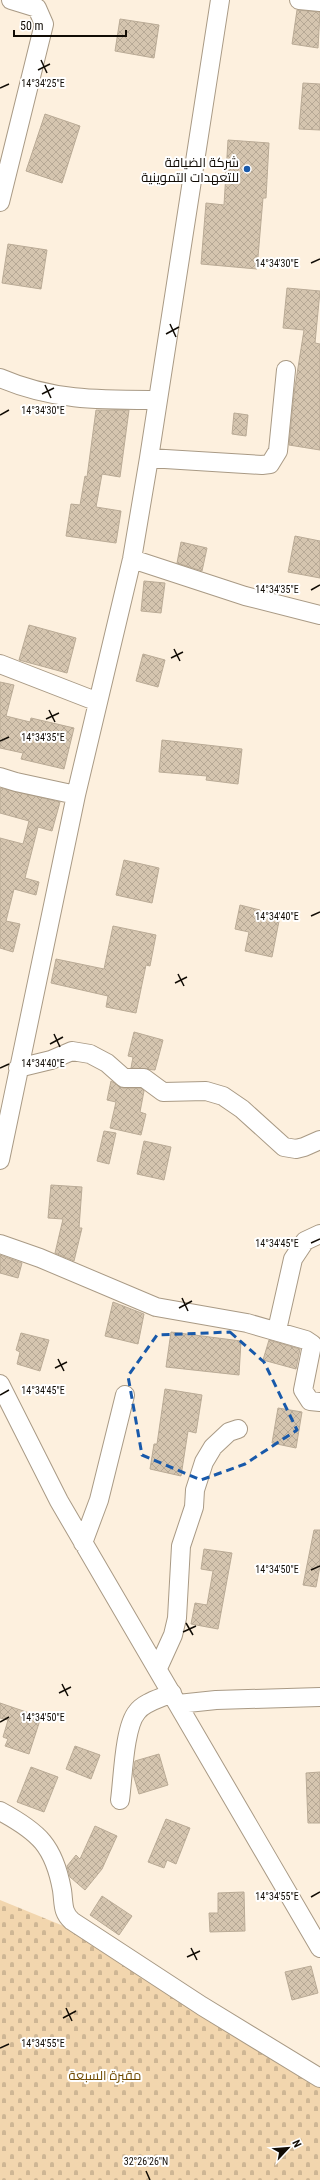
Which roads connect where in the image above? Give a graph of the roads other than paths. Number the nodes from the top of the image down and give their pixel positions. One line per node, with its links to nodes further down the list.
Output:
1 (11, 0): 5 (street)
2 (220, 0): 8 (street)
3 (299, 0): 4 (street)
4 (320, 2)
5 (0, 202)
6 (286, 370): 9 (street)
7 (0, 378): 8 (street)
8 (158, 400): 9 (street)
9 (150, 458): 10 (street)
10 (132, 559): 11 (street); 13 (street)
11 (320, 614)
12 (0, 664): 13 (street)
13 (98, 702): 15 (street)
14 (0, 777): 15 (street)
15 (76, 795): 16 (street)
16 (18, 1068): 17 (street); 18 (street)
17 (320, 1140)
18 (0, 1160)
19 (320, 1234): 21 (street)
20 (0, 1244): 21 (street)
21 (277, 1330): 24 (street)
22 (0, 1384): 26 (street)
23 (125, 1395): 26 (street)
24 (320, 1402)
25 (238, 1429): 27 (street)
26 (84, 1543): 27 (street)
27 (158, 1668): 29 (street)
28 (320, 1697): 29 (street)
29 (175, 1698): 30 (street); 32 (street)
30 (120, 1800)
31 (0, 1811): 33 (street)
32 (320, 1948)
33 (320, 2078)

